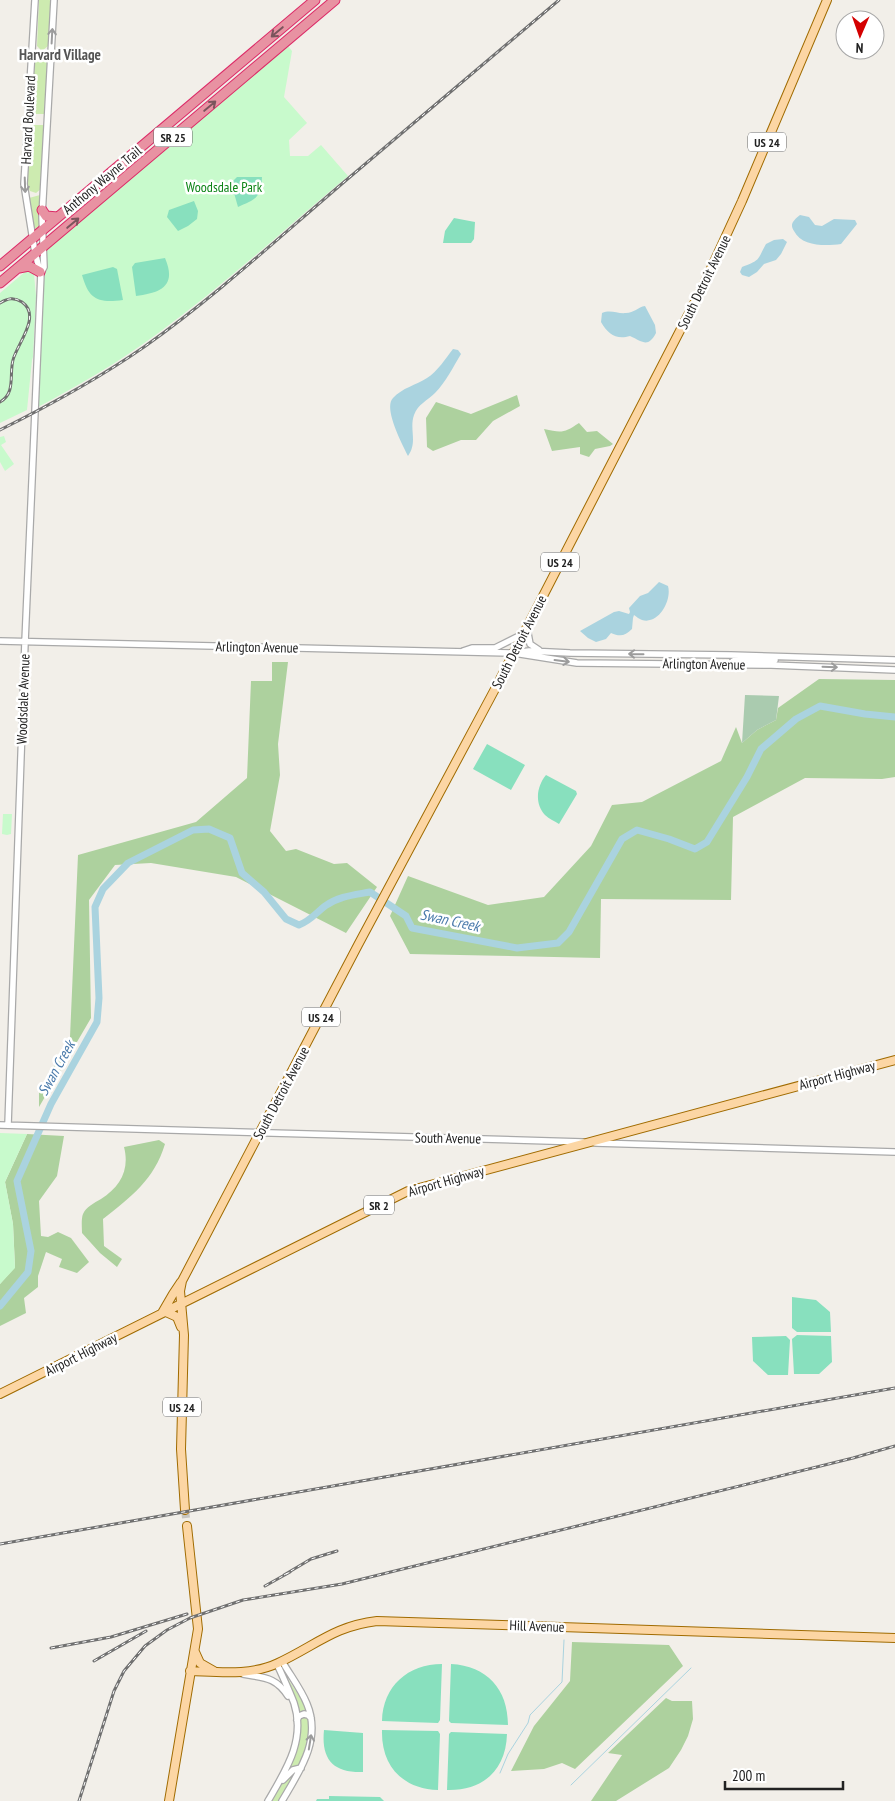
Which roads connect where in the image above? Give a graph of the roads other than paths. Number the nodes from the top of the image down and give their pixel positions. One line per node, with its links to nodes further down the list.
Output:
1 (35, 0): 11 (street, Harvard Boulevard, one-way to 11)
2 (54, 0): 8 (street, Harvard Boulevard, one-way to 2)
3 (314, 0): 9 (highway, Anthony Wayne Trail / SR 25, one-way to 9)
4 (335, 0): 7 (highway, Anthony Wayne Trail / SR 25)
5 (340, 0): 7 (highway)
6 (827, 0): 18 (main road, South Detroit Avenue / US 24)
7 (311, 20): 12 (highway, Anthony Wayne Trail / SR 25, one-way to 7)
8 (42, 210): 9 (highway); 10 (street, Harvard Boulevard)
9 (58, 217): 10 (highway, Anthony Wayne Trail / SR 25)
10 (43, 230): 11 (highway, Anthony Wayne Trail / SR 25); 12 (street, Woodsdale Avenue)
11 (34, 245): 12 (highway, Anthony Wayne Trail / SR 25); 13 (highway, Anthony Wayne Trail / SR 25); 14 (highway, Anthony Wayne Trail / SR 25); 15 (street, Woodsdale Avenue); 16 (highway)
12 (44, 247): 15 (street, Woodsdale Avenue)
13 (0, 266)
14 (17, 269): 15 (highway); 17 (highway, Anthony Wayne Trail / SR 25)
15 (41, 272): 20 (street, Woodsdale Avenue)
16 (0, 278)
17 (0, 283)
18 (526, 631): 21 (street); 22 (street); 23 (main road, South Detroit Avenue / US 24)
19 (0, 641): 20 (street, Arlington Avenue)
20 (25, 642): 21 (street, Arlington Avenue); 30 (street, Woodsdale Avenue)
21 (458, 652): 23 (street, Arlington Avenue)
22 (544, 652): 23 (street, Arlington Avenue); 24 (street, Arlington Avenue, one-way to 22)
23 (514, 654): 26 (street, Arlington Avenue, one-way to 26); 31 (main road, South Detroit Avenue / US 24)
24 (842, 658): 25 (street, Arlington Avenue); 26 (street)
25 (895, 660)
26 (731, 664): 27 (street, Arlington Avenue, one-way to 27)
27 (895, 670)
28 (895, 1060): 32 (main road, Airport Highway / SR 2)
29 (0, 1125): 30 (street, South Avenue)
30 (11, 1126): 31 (street, South Avenue)
31 (260, 1133): 32 (street, South Avenue); 34 (main road, South Detroit Avenue / US 24)
32 (590, 1142): 33 (street, South Avenue); 35 (main road, Airport Highway / SR 2)
33 (895, 1152)
34 (182, 1281): 35 (main road, US 24); 36 (main road)
35 (182, 1303): 36 (main road, Airport Highway / SR 2); 37 (main road, US 24)
36 (164, 1313): 37 (main road); 38 (main road, Airport Highway / SR 2)
37 (184, 1335): 39 (main road, US 24)
38 (0, 1394)
39 (185, 1510)
40 (186, 1526): 42 (main road)
41 (895, 1638): 43 (main road, Hill Avenue)
42 (194, 1650): 44 (main road); 45 (main road)
43 (279, 1663): 46 (main road, Hill Avenue); 47 (street); 48 (street)
44 (190, 1671): 45 (main road, Hill Avenue); 52 (main road)
45 (216, 1672): 46 (main road, Hill Avenue)
46 (236, 1672): 47 (street)
47 (295, 1708): 49 (street)
48 (311, 1718): 49 (street); 50 (street, one-way to 48)
49 (298, 1720): 51 (street)
50 (301, 1768): 51 (street); 54 (street)
51 (275, 1790): 53 (street)
52 (169, 1801)
53 (268, 1801)
54 (282, 1801)

